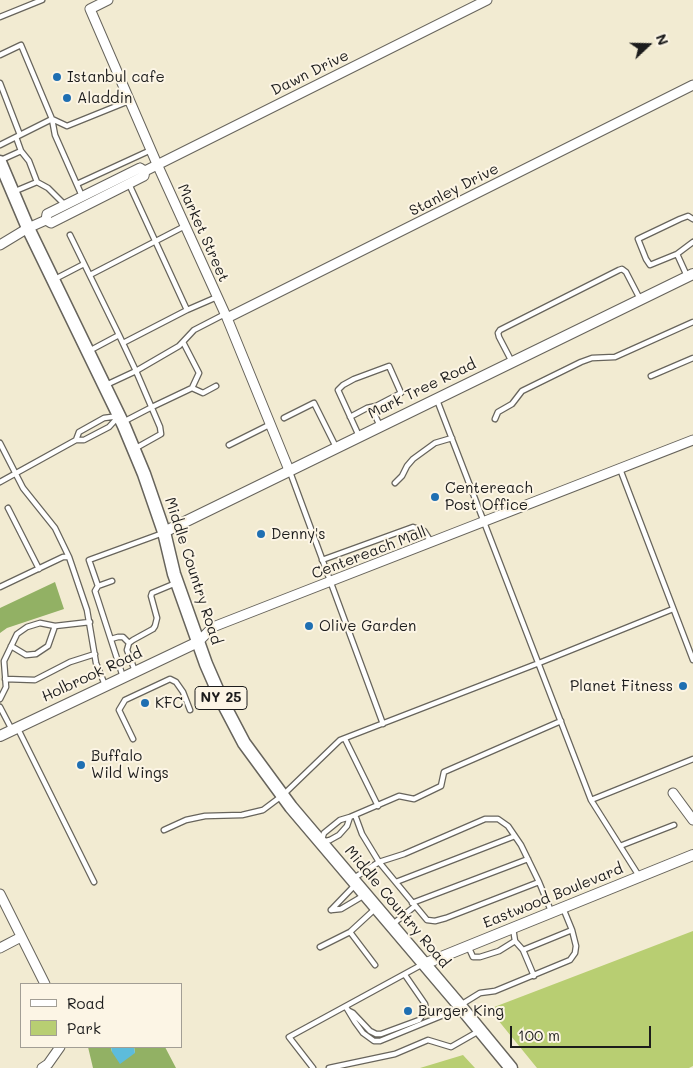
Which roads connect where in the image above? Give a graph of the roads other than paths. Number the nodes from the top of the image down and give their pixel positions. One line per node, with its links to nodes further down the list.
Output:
1 (42, 0): 4 (lane)
2 (108, 0): 8 (street, Market Street)
3 (487, 0): 15 (street, Dawn Drive)
4 (0, 17)
5 (0, 55): 9 (lane)
6 (0, 83): 10 (lane)
7 (693, 85): 39 (street, Stanley Drive)
8 (129, 101): 9 (lane); 12 (street, Market Street)
9 (52, 119): 10 (lane); 18 (lane)
10 (18, 136): 11 (lane); 13 (lane)
11 (0, 145)
12 (150, 150): 15 (street, Market Street); 18 (lane)
13 (21, 151): 14 (lane); 17 (lane)
14 (0, 161): 20 (main road, Middle Country Road / NY 25)
15 (157, 164): 16 (street, Dawn Drive); 25 (street, Market Street)
16 (145, 170): 19 (street, Dawn Drive); 21 (street, Dawn Drive)
17 (37, 182): 20 (lane); 22 (lane)
18 (77, 184): 21 (lane)
19 (129, 184): 24 (street, Dawn Drive); 28 (lane)
20 (13, 192): 26 (main road, Middle Country Road / NY 25)
21 (82, 196): 22 (street, Dawn Drive)
22 (64, 205): 24 (street, Dawn Drive)
23 (693, 219): 31 (lane)
24 (46, 220): 26 (street, Dawn Drive)
25 (185, 226): 28 (lane); 36 (street, Market Street)
26 (28, 228): 30 (street, Dawn Drive); 35 (main road, Middle Country Road / NY 25)
27 (70, 235): 32 (lane)
28 (156, 241): 34 (lane); 38 (lane)
29 (693, 242): 31 (lane)
30 (0, 245)
31 (676, 254): 33 (lane)
32 (84, 264): 34 (lane); 35 (lane)
33 (690, 275): 37 (street, Mark Tree Road)
34 (90, 276): 41 (lane)
35 (54, 280): 44 (main road, Middle Country Road / NY 25)
36 (217, 297): 38 (lane); 39 (street, Market Street)
37 (640, 300): 46 (street, Mark Tree Road); 46 (lane)
38 (187, 310): 43 (lane)
39 (226, 316): 42 (lane); 59 (street, Market Street)
40 (693, 322): 58 (lane)
41 (119, 335): 43 (lane); 44 (lane)
42 (183, 342): 47 (lane); 51 (lane)
43 (123, 343): 47 (lane)
44 (88, 352): 49 (main road, Middle Country Road / NY 25)
45 (693, 358): 48 (lane)
46 (512, 362): 52 (street, Mark Tree Road)
47 (136, 371): 49 (lane); 53 (lane)
48 (651, 376)
49 (104, 386): 57 (main road, Middle Country Road / NY 25)
50 (216, 386): 51 (lane)
51 (192, 388): 53 (lane)
52 (436, 398): 60 (street, Mark Tree Road); 62 (lane)
53 (152, 406): 57 (lane); 68 (lane)
54 (376, 406): 55 (lane); 55 (lane); 60 (lane)
55 (350, 417): 61 (lane)
56 (284, 418): 67 (lane)
57 (120, 419): 63 (lane); 63 (lane); 68 (main road, Middle Country Road / NY 25)
58 (495, 419)
59 (271, 424): 66 (lane); 70 (street, Market Street)
60 (380, 426): 61 (street, Mark Tree Road)
61 (359, 438): 67 (street, Mark Tree Road)
62 (452, 438): 73 (lane); 75 (lane)
63 (76, 440): 71 (lane)
64 (693, 440): 69 (street, Centereach Mall)
65 (0, 443): 71 (lane)
66 (229, 445)
67 (336, 448): 70 (street, Mark Tree Road)
68 (134, 450): 76 (main road, Middle Country Road / NY 25)
69 (620, 469): 75 (street, Centereach Mall); 86 (lane)
70 (289, 470): 76 (street, Mark Tree Road); 79 (lane)
71 (16, 474): 72 (lane); 78 (lane)
72 (0, 482)
73 (395, 483)
74 (8, 508): 80 (lane)
75 (485, 522): 77 (street, Centereach Mall); 95 (lane)
76 (164, 532): 83 (main road, Middle Country Road / NY 25); 84 (lane)
77 (432, 543): 79 (lane); 82 (street, Centereach Mall)
78 (69, 557): 80 (lane); 87 (lane)
79 (322, 560): 82 (lane)
80 (38, 569): 85 (lane)
81 (112, 581): 84 (lane)
82 (331, 582): 90 (street, Centereach Mall); 104 (lane)
83 (177, 583): 90 (main road, Middle Country Road / NY 25); 91 (lane)
84 (98, 586): 89 (lane)
85 (0, 587)
86 (673, 609): 94 (lane); 95 (lane)
87 (90, 622): 88 (lane); 93 (lane)
88 (55, 626): 92 (lane); 92 (lane)
89 (111, 639): 91 (lane); 97 (lane)
90 (198, 642): 96 (street, Holbrook Road); 111 (main road, Middle Country Road / NY 25)
91 (129, 643): 96 (lane)
92 (11, 646): 98 (lane)
93 (95, 654): 98 (lane); 99 (lane)
94 (693, 660)
95 (539, 663): 103 (lane); 104 (lane)
96 (135, 672): 97 (street, Holbrook Road)
97 (123, 677): 99 (street, Holbrook Road)
98 (5, 679): 100 (lane)
99 (105, 686): 105 (street, Holbrook Road)
100 (0, 700)
101 (0, 707): 105 (lane)
102 (190, 710): 108 (lane)
103 (561, 720): 112 (lane); 113 (lane)
104 (383, 724): 107 (lane)
105 (15, 729): 106 (street, Holbrook Road); 126 (lane)
106 (0, 736)
107 (345, 738): 111 (lane); 113 (lane)
108 (133, 739)
109 (693, 759): 112 (lane)
110 (673, 793): 115 (street)
111 (283, 795): 117 (lane); 119 (main road, Middle Country Road / NY 25)
112 (591, 800): 120 (lane)
113 (378, 806): 114 (lane)
114 (352, 816): 119 (lane); 119 (lane); 123 (lane)
115 (693, 820)
116 (674, 825): 120 (lane)
117 (164, 830)
118 (515, 836): 122 (lane); 123 (lane); 127 (lane)
119 (321, 842): 125 (main road, Middle Country Road / NY 25)
120 (620, 846): 124 (lane)
121 (693, 855): 124 (street, Eastwood Boulevard)
122 (528, 859): 128 (lane); 131 (lane)
123 (379, 862): 125 (lane); 127 (lane)
124 (639, 876): 133 (street, Eastwood Boulevard)
125 (354, 881): 130 (main road, Middle Country Road / NY 25); 130 (lane)
126 (94, 882)
127 (396, 882): 131 (lane)
128 (539, 882): 131 (lane); 134 (lane)
129 (0, 894): 139 (street)
130 (366, 894): 132 (main road, Middle Country Road / NY 25)
131 (414, 904): 135 (lane)
132 (377, 907): 135 (main road, Middle Country Road / NY 25); 138 (lane)
133 (563, 908): 134 (street, Eastwood Boulevard); 137 (lane)
134 (551, 913): 136 (street, Eastwood Boulevard)
135 (392, 925): 145 (main road, Middle Country Road / NY 25)
136 (513, 928): 140 (lane); 142 (street, Eastwood Boulevard)
137 (572, 930): 144 (lane); 148 (lane)
138 (350, 932): 141 (lane); 146 (lane)
139 (21, 937): 143 (street); 149 (street)
140 (515, 942): 142 (lane); 144 (lane)
141 (320, 946)
142 (468, 946): 145 (street, Eastwood Boulevard)
143 (0, 948)
144 (523, 950): 148 (lane)
145 (424, 964): 147 (lane); 150 (main road, Middle Country Road / NY 25)
146 (375, 965)
147 (405, 975): 151 (lane); 152 (lane)
148 (534, 976): 150 (lane)
149 (44, 983)
150 (460, 1006): 153 (lane); 154 (main road, Middle Country Road / NY 25)
151 (347, 1009): 152 (lane); 153 (lane); 157 (lane)
152 (419, 1020): 153 (lane)
153 (428, 1022)
154 (480, 1030): 158 (lane); 159 (main road, Middle Country Road / NY 25)
155 (59, 1048): 156 (street)
156 (42, 1068)
157 (313, 1068)
158 (329, 1068)
159 (510, 1068)

